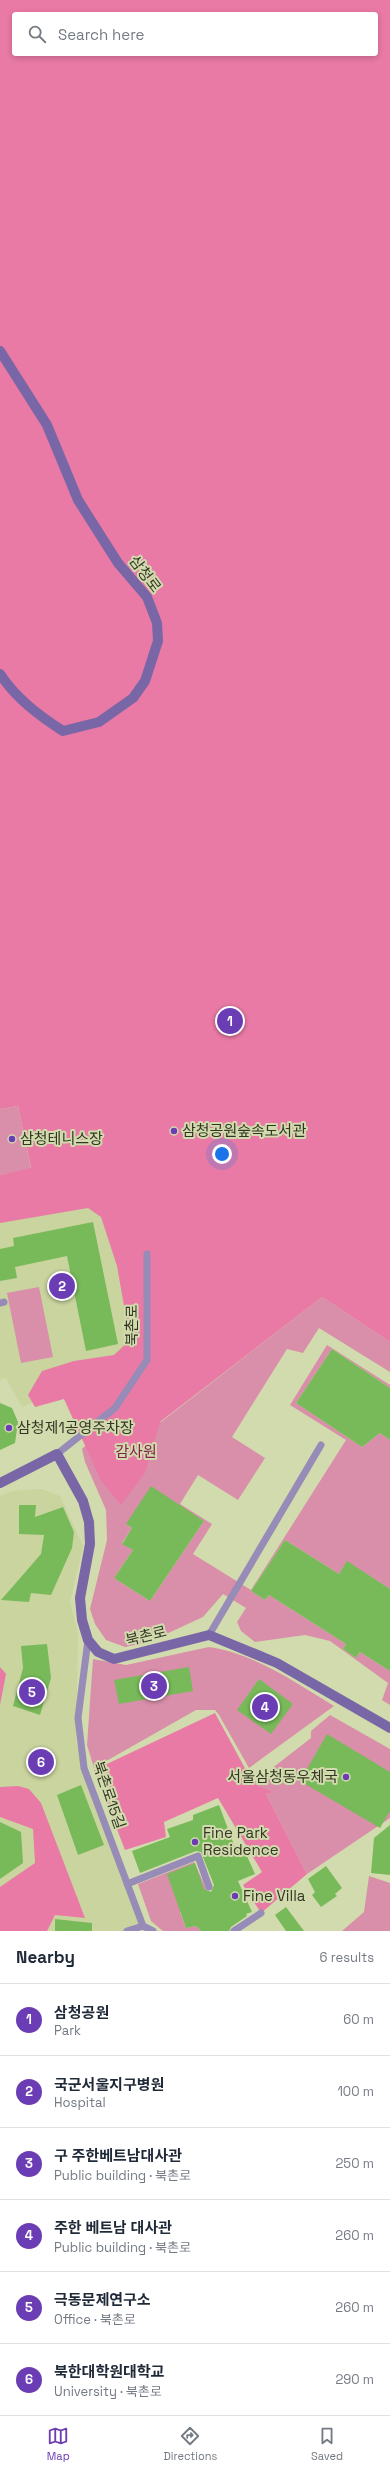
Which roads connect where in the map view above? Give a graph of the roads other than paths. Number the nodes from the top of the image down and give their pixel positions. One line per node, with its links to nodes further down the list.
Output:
1 (0, 351): 2 (street, 삼청로)
2 (0, 674)
3 (148, 1254): 5 (lane, 북촌로)
4 (320, 1445): 7 (lane)
5 (57, 1454): 6 (street, 북촌로); 8 (street, 북촌로)
6 (0, 1483)
7 (209, 1635): 8 (street, 북촌로); 9 (street)
8 (88, 1640): 10 (lane, 북촌로15길)
9 (390, 1728)
10 (127, 1884): 11 (lane); 13 (lane, 북촌로15길)
11 (209, 1887)
12 (261, 1913): 16 (lane)
13 (143, 1926): 14 (lane); 15 (lane)
14 (127, 1931)
15 (152, 1931)
16 (234, 1931)

